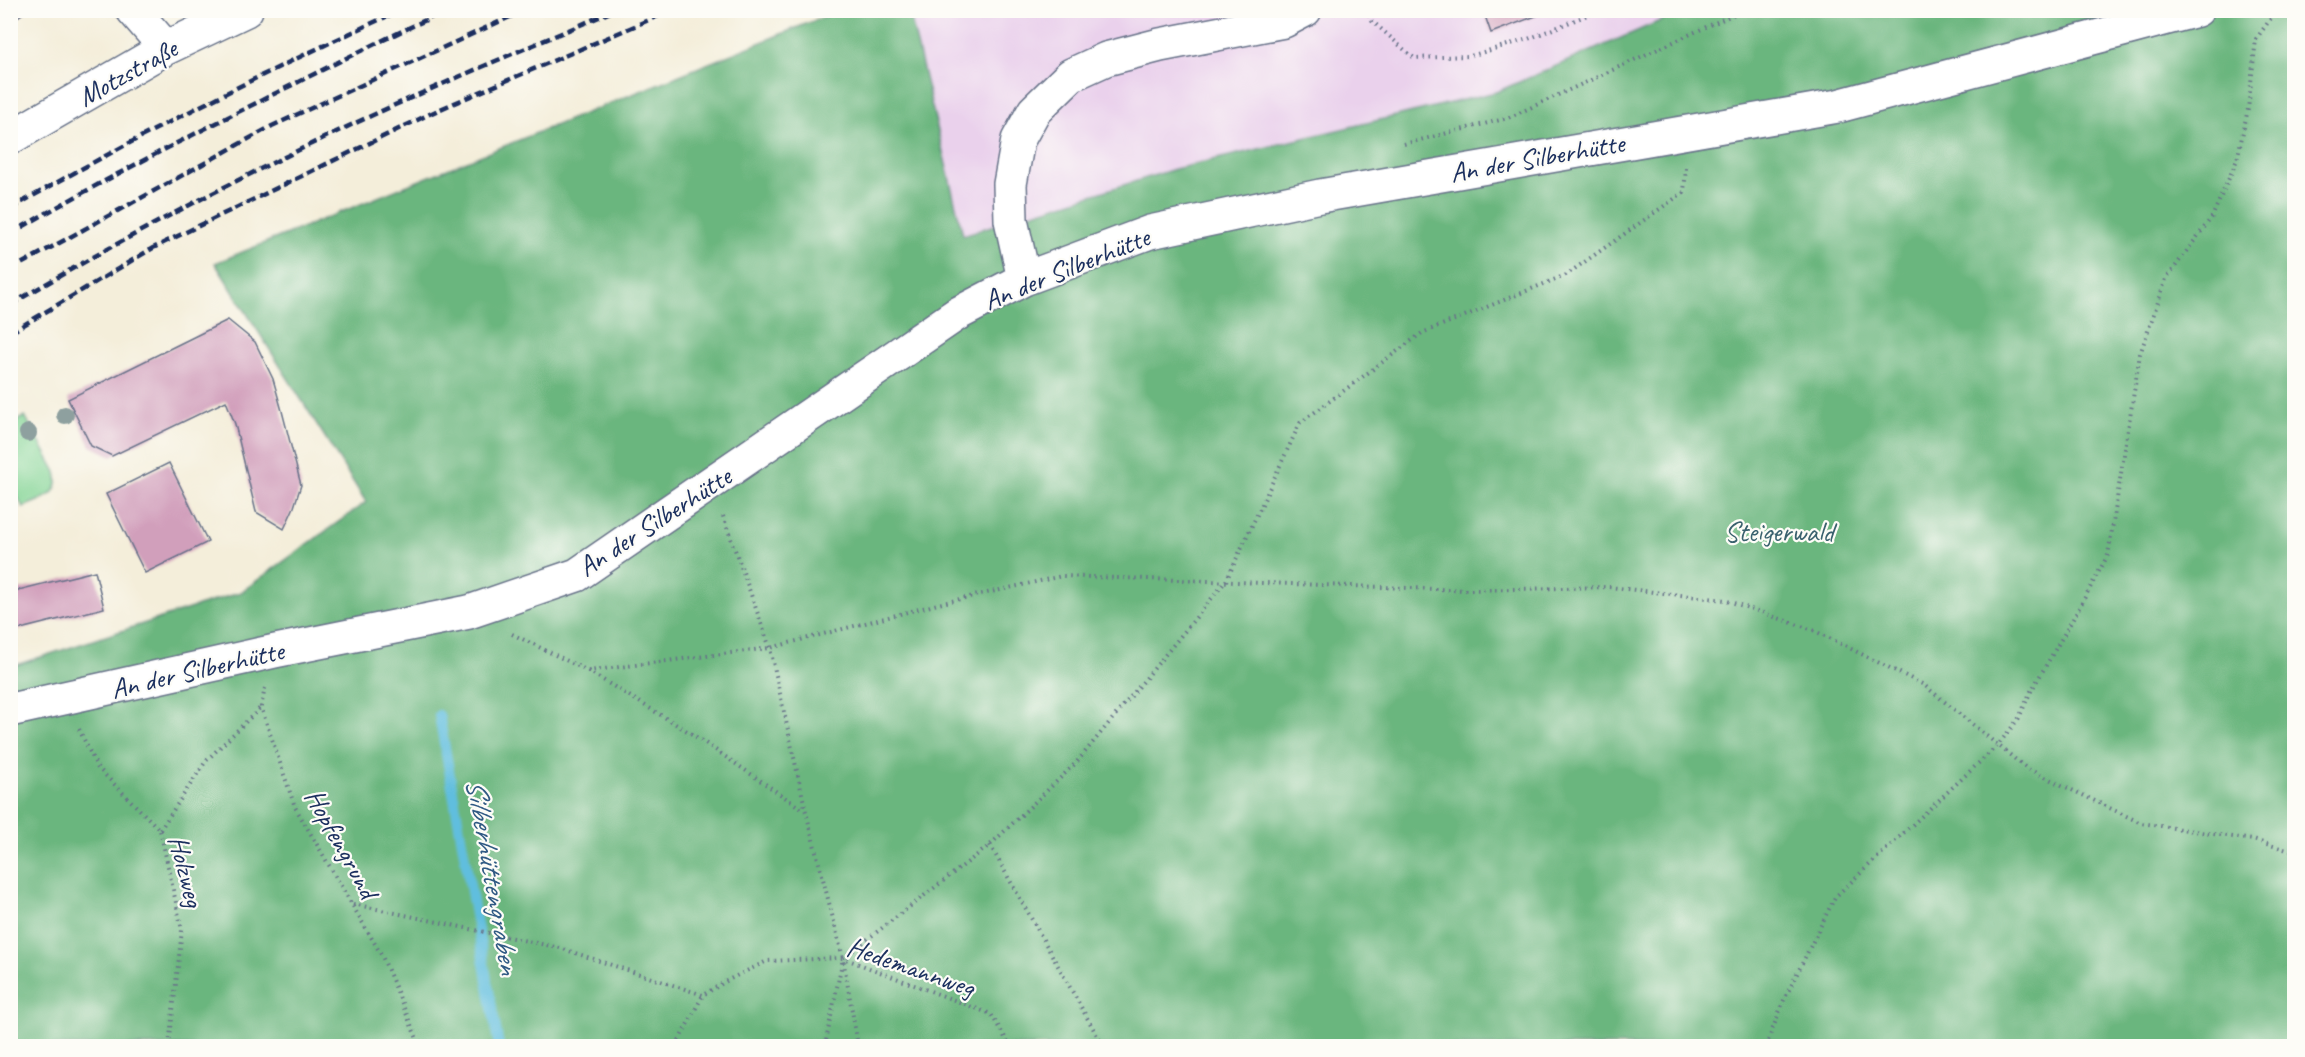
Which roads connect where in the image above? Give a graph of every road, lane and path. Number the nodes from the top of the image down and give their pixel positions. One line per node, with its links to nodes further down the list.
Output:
1 (133, 10): 9 (street)
2 (246, 10): 9 (street, Motzstraße)
3 (1305, 10): 13 (street)
4 (1366, 10): 5 (path)
5 (1600, 10)
6 (1743, 10): 12 (path)
7 (2197, 10): 10 (street, An der Silberhütte)
8 (2277, 10): 23 (path)
9 (166, 48): 11 (street, Motzstraße)
10 (1688, 130): 13 (street, An der Silberhütte); 15 (path)
11 (10, 138)
12 (1393, 147)
13 (1024, 279): 14 (street, An der Silberhütte)
14 (712, 484): 16 (street, An der Silberhütte); 17 (path)
15 (1226, 580): 17 (path); 23 (path); 26 (path)
16 (469, 612): 18 (street, An der Silberhütte); 19 (path)
17 (770, 648): 19 (path); 24 (path)
18 (275, 651): 20 (street, An der Silberhütte); 21 (path)
19 (588, 671): 24 (path)
20 (65, 699): 22 (street, An der Silberhütte); 25 (path, Holzweg)
21 (261, 707): 25 (path); 28 (path, Hopfengrund)
22 (10, 710)
23 (1998, 745): 27 (path); 38 (path)
24 (806, 812): 29 (path)
25 (159, 830): 31 (path, Holzweg)
26 (990, 845): 29 (path); 37 (path)
27 (2295, 852)
28 (354, 904): 30 (path); 32 (path, Hopfengrund)
29 (843, 958): 30 (path, Hedemannweg); 34 (path); 35 (path); 36 (path, Hedemannweg)
30 (703, 995): 33 (path)
31 (169, 1047)
32 (420, 1047)
33 (676, 1047)
34 (825, 1047)
35 (858, 1047)
36 (1010, 1047)
37 (1103, 1047)
38 (1766, 1047)

